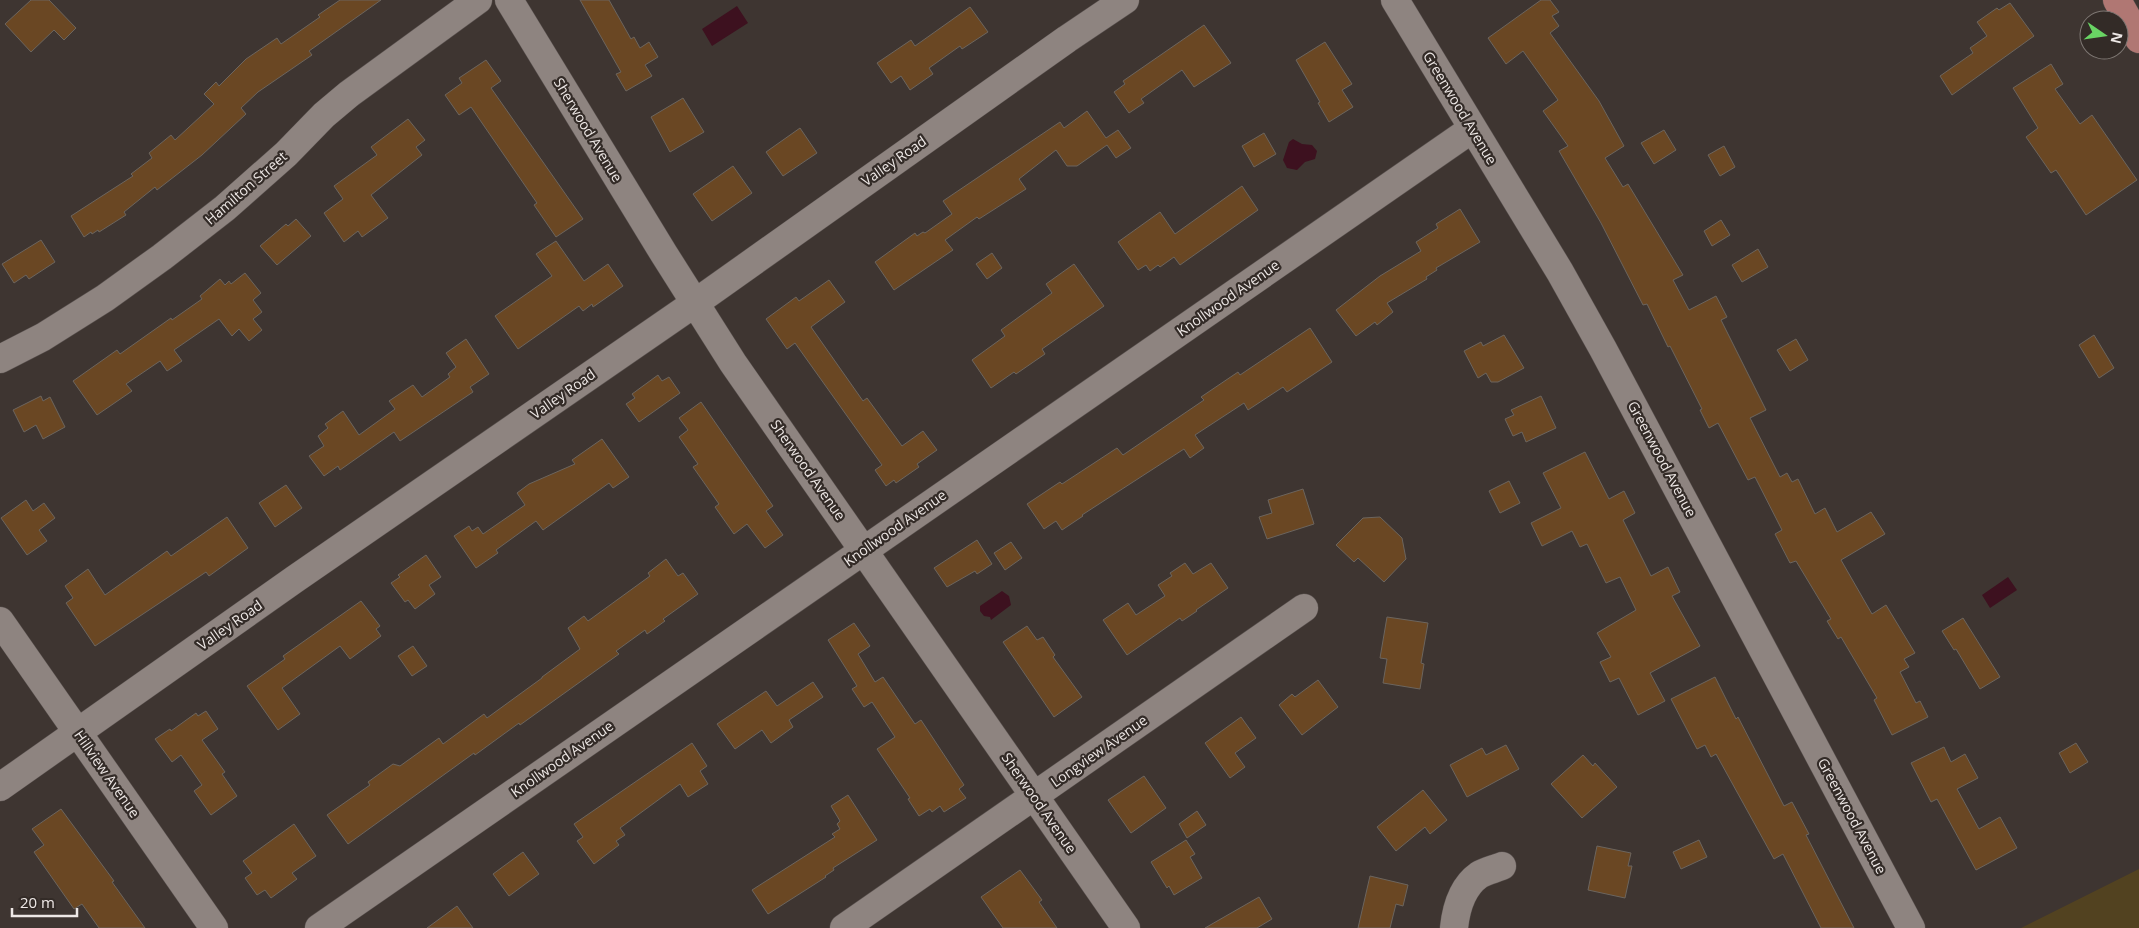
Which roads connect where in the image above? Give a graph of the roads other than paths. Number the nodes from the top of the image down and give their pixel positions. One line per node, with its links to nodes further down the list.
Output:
1 (478, 0): 9 (street, Hamilton Street)
2 (509, 0): 8 (street, Sherwood Avenue)
3 (1395, 0): 7 (street, Greenwood Avenue)
4 (2117, 0): 6 (main road)
5 (1122, 1): 8 (street, Valley Road)
6 (2139, 39)
7 (1472, 129): 10 (street, Knollwood Avenue); 22 (street, Greenwood Avenue)
8 (695, 303): 10 (street, Sherwood Avenue); 13 (street, Valley Road)
9 (0, 359)
10 (863, 550): 15 (street, Sherwood Avenue); 18 (street, Knollwood Avenue)
11 (1304, 608): 15 (street, Longview Avenue)
12 (0, 620): 13 (street, Hillview Avenue)
13 (78, 732): 14 (street, Valley Road); 17 (street, Hillview Avenue)
14 (0, 787)
15 (1035, 796): 19 (street, Longview Avenue); 20 (street, Sherwood Avenue)
16 (1502, 866): 21 (street)
17 (214, 928)
18 (319, 928)
19 (844, 928)
20 (1126, 928)
21 (1454, 928)
22 (1911, 928)

